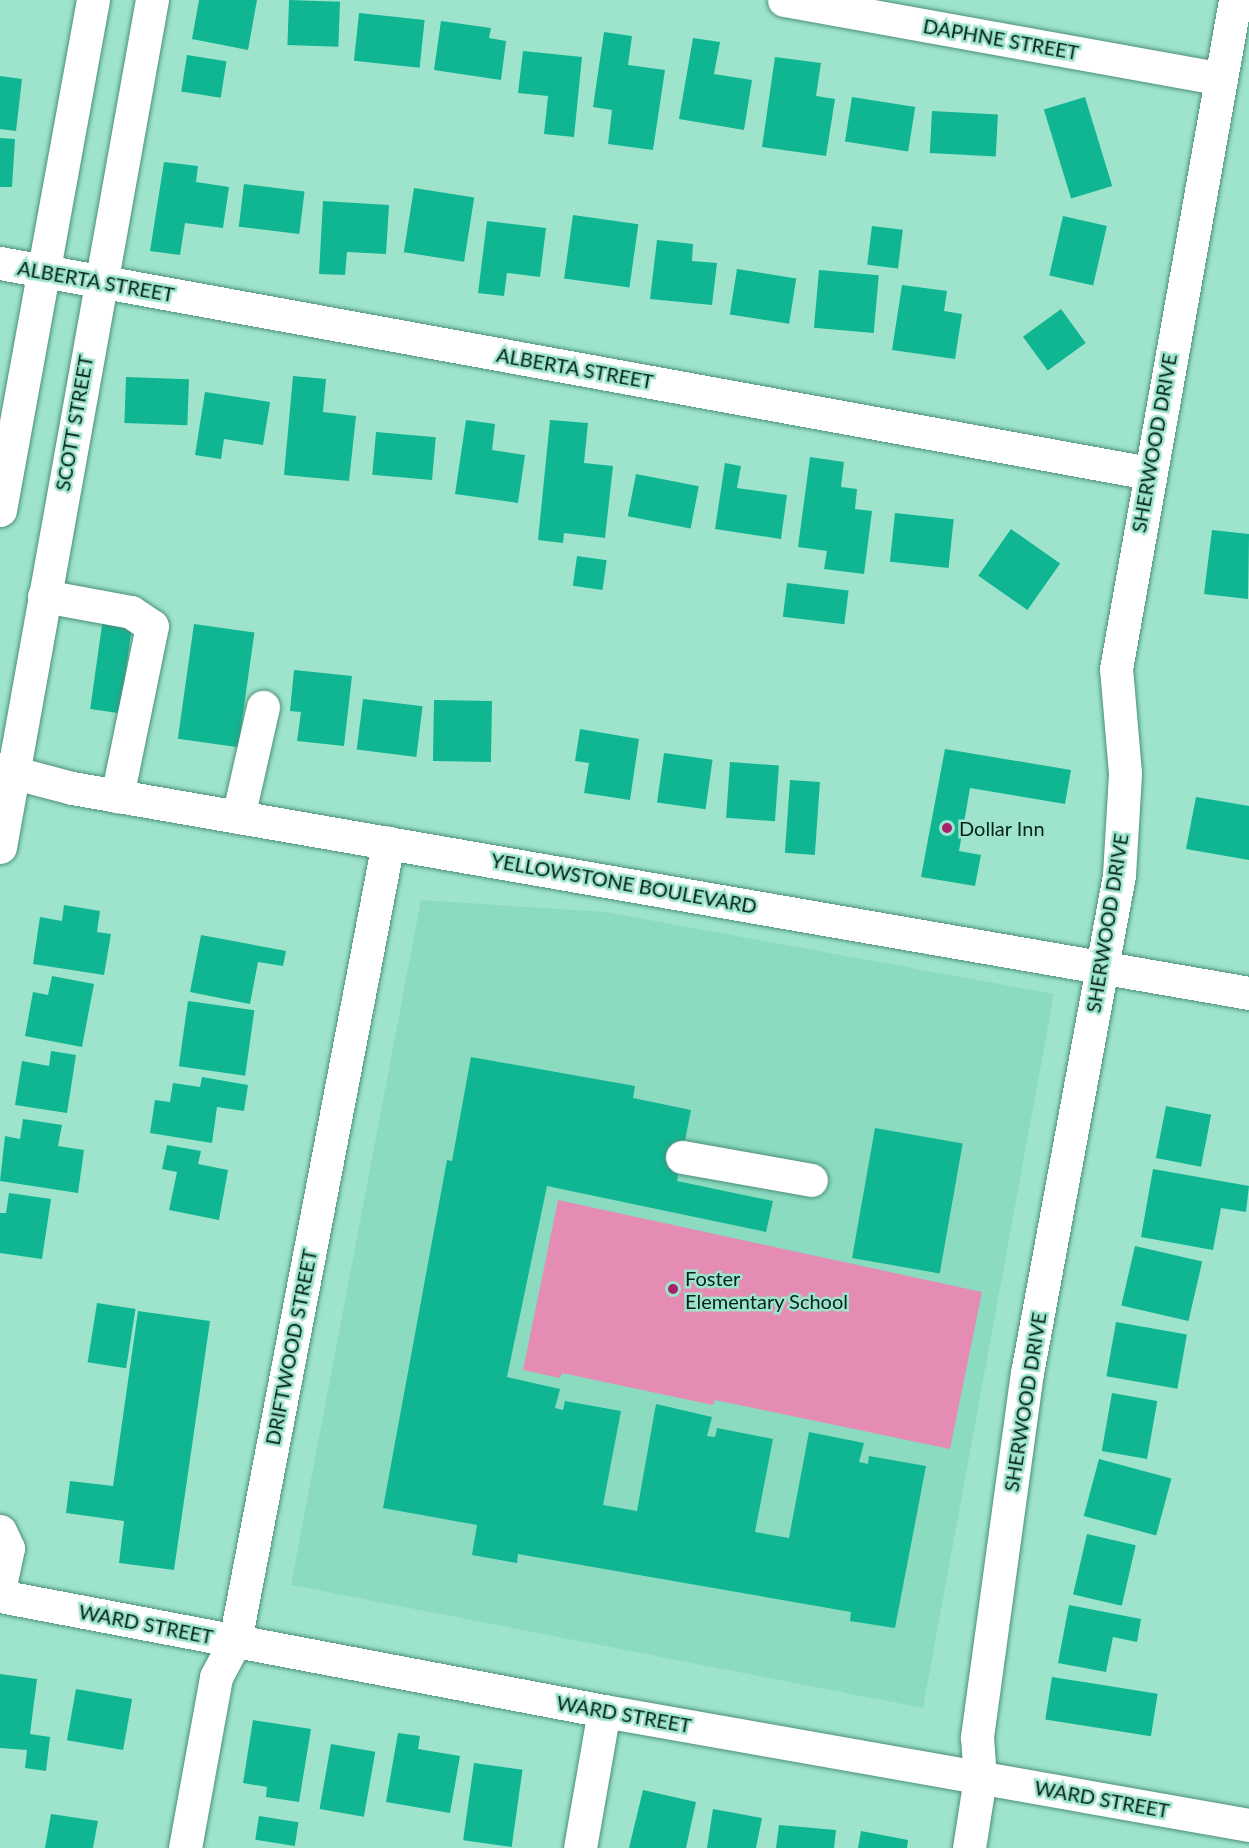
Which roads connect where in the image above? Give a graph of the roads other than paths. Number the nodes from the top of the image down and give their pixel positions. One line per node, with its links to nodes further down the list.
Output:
1 (93, 0): 7 (street)
2 (152, 0): 8 (street, SCOTT STREET)
3 (784, 0): 5 (street, DAPHNE STREET)
4 (1235, 0): 5 (street, SHERWOOD DRIVE)
5 (1219, 78): 9 (street, SHERWOOD DRIVE)
6 (0, 263): 7 (street, ALBERTA STREET)
7 (42, 271): 8 (street, ALBERTA STREET); 10 (street)
8 (99, 281): 9 (street, ALBERTA STREET); 11 (street, SCOTT STREET)
9 (1149, 473): 18 (street, SHERWOOD DRIVE)
10 (0, 510)
11 (45, 596): 13 (street, SCOTT STREET); 14 (street)
12 (262, 707): 15 (street)
13 (7, 770): 14 (street, YELLOWSTONE BOULEVARD); 17 (street, SCOTT STREET)
14 (117, 796): 15 (street, YELLOWSTONE BOULEVARD)
15 (238, 817): 16 (street, YELLOWSTONE BOULEVARD)
16 (388, 843): 18 (street, YELLOWSTONE BOULEVARD); 25 (street, DRIFTWOOD STREET)
17 (0, 847)
18 (1101, 965): 19 (street, YELLOWSTONE BOULEVARD); 27 (street, SHERWOOD DRIVE)
19 (1249, 993)
20 (682, 1157): 21 (street)
21 (811, 1180)
22 (0, 1531): 23 (street)
23 (0, 1586)
24 (0, 1596): 25 (street, WARD STREET)
25 (235, 1641): 26 (street, WARD STREET); 29 (street, DRIFTWOOD STREET)
26 (604, 1710): 27 (street, WARD STREET); 30 (street)
27 (980, 1778): 28 (street, WARD STREET); 31 (street, SHERWOOD DRIVE)
28 (1249, 1825)
29 (185, 1848)
30 (580, 1848)
31 (969, 1848)

